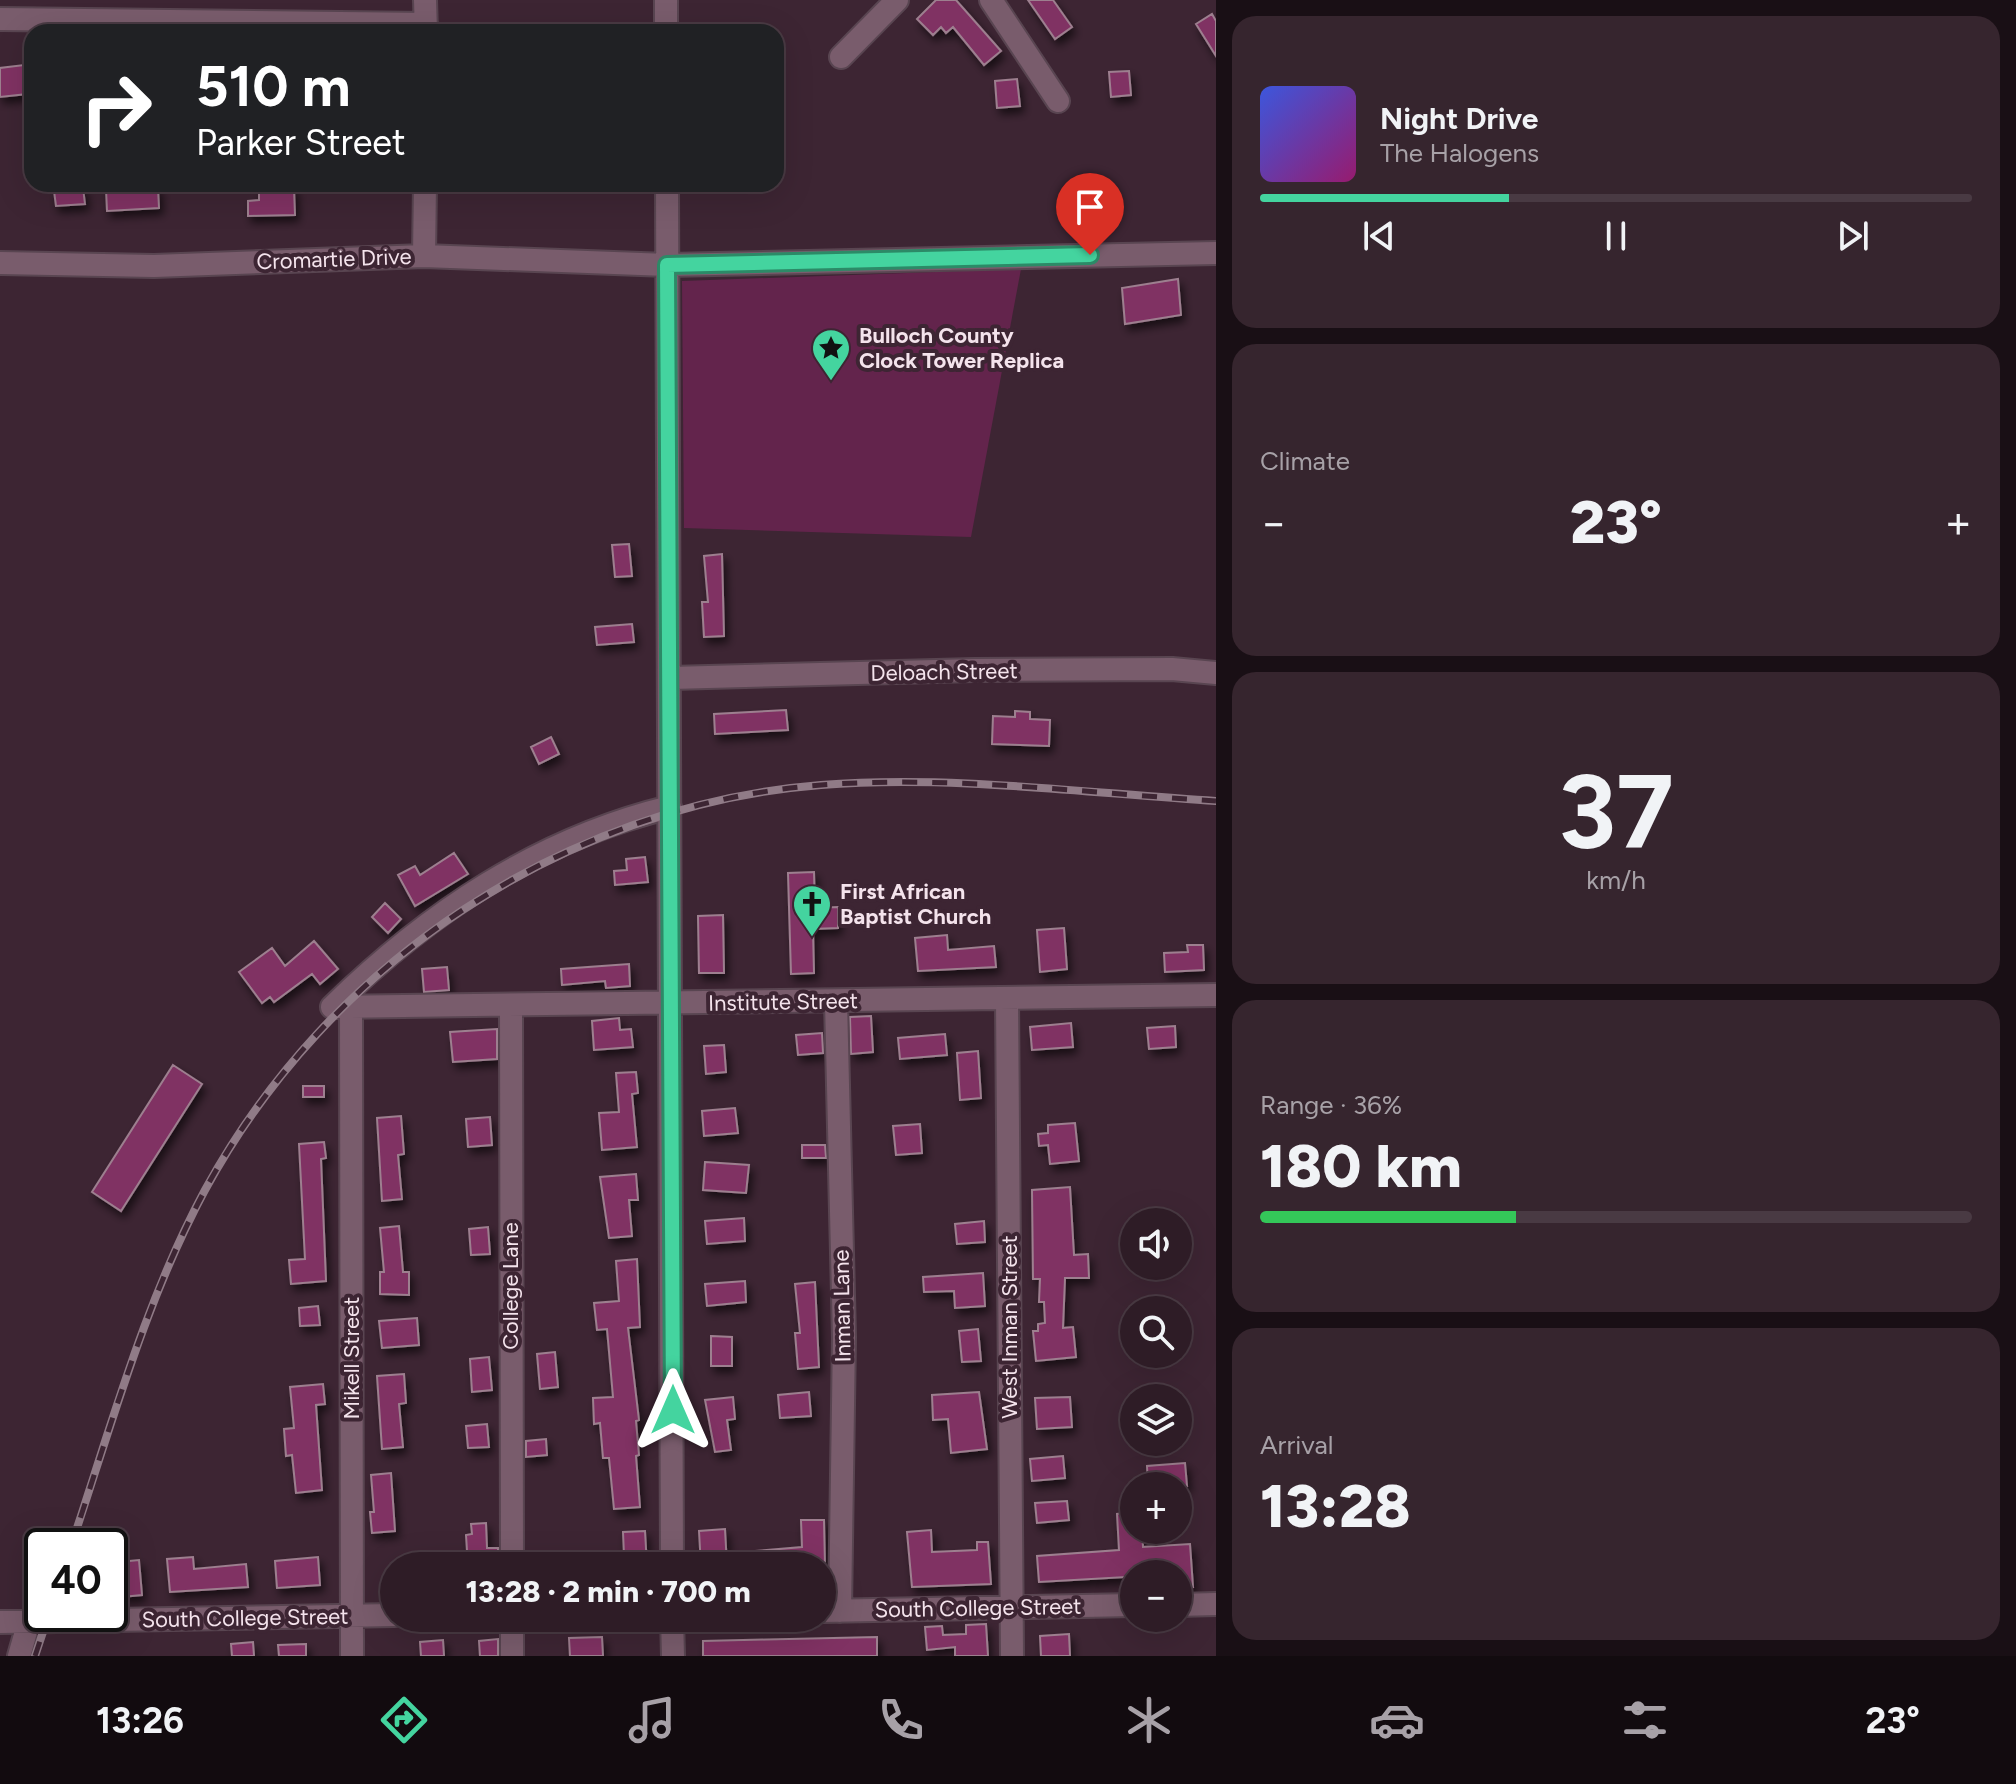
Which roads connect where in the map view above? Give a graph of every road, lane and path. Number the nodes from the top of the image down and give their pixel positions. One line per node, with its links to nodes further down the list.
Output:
1 (425, 0): 7 (street)
2 (666, 0): 8 (street)
3 (897, 0): 9 (street)
4 (991, 0): 10 (street)
5 (0, 19): 6 (street)
6 (237, 24)
7 (426, 24)
8 (666, 24)
9 (841, 57)
10 (1058, 101)
11 (425, 192): 14 (street)
12 (667, 192): 16 (street)
13 (1216, 253): 16 (street, Cromartie Drive)
14 (424, 256): 15 (street, Cromartie Drive); 16 (street, Cromartie Drive)
15 (0, 263)
16 (667, 265): 18 (street)
17 (1216, 673): 18 (street, Deloach Street)
18 (671, 678): 19 (street)
19 (670, 807): 23 (street); 24 (street)
20 (1216, 995): 21 (street, Institute Street)
21 (1007, 998): 22 (street, Institute Street); 32 (street, West Inman Street)
22 (836, 1001): 23 (street, Institute Street); 28 (street, Inman Lane)
23 (673, 1003): 25 (street, Institute Street); 27 (street)
24 (341, 1007): 25 (street, Institute Street); 35 (street, Mikell Street)
25 (511, 1007): 26 (street, College Lane)
26 (512, 1552)
27 (672, 1552)
28 (834, 1552)
29 (1216, 1604): 31 (street)
30 (1120, 1605): 32 (street, South College Street)
31 (1192, 1605)
32 (1011, 1607): 33 (street, South College Street); 46 (street, West Inman Street)
33 (836, 1611)
34 (380, 1615): 35 (street, South College Street)
35 (352, 1616): 36 (street, South College Street); 43 (street, Mikell Street)
36 (128, 1619)
37 (24, 1621): 38 (street, South College Street)
38 (0, 1622)
39 (26, 1632): 42 (street)
40 (512, 1632): 44 (street)
41 (672, 1632): 45 (street)
42 (19, 1656)
43 (352, 1656)
44 (512, 1656)
45 (673, 1656)
46 (1012, 1656)

